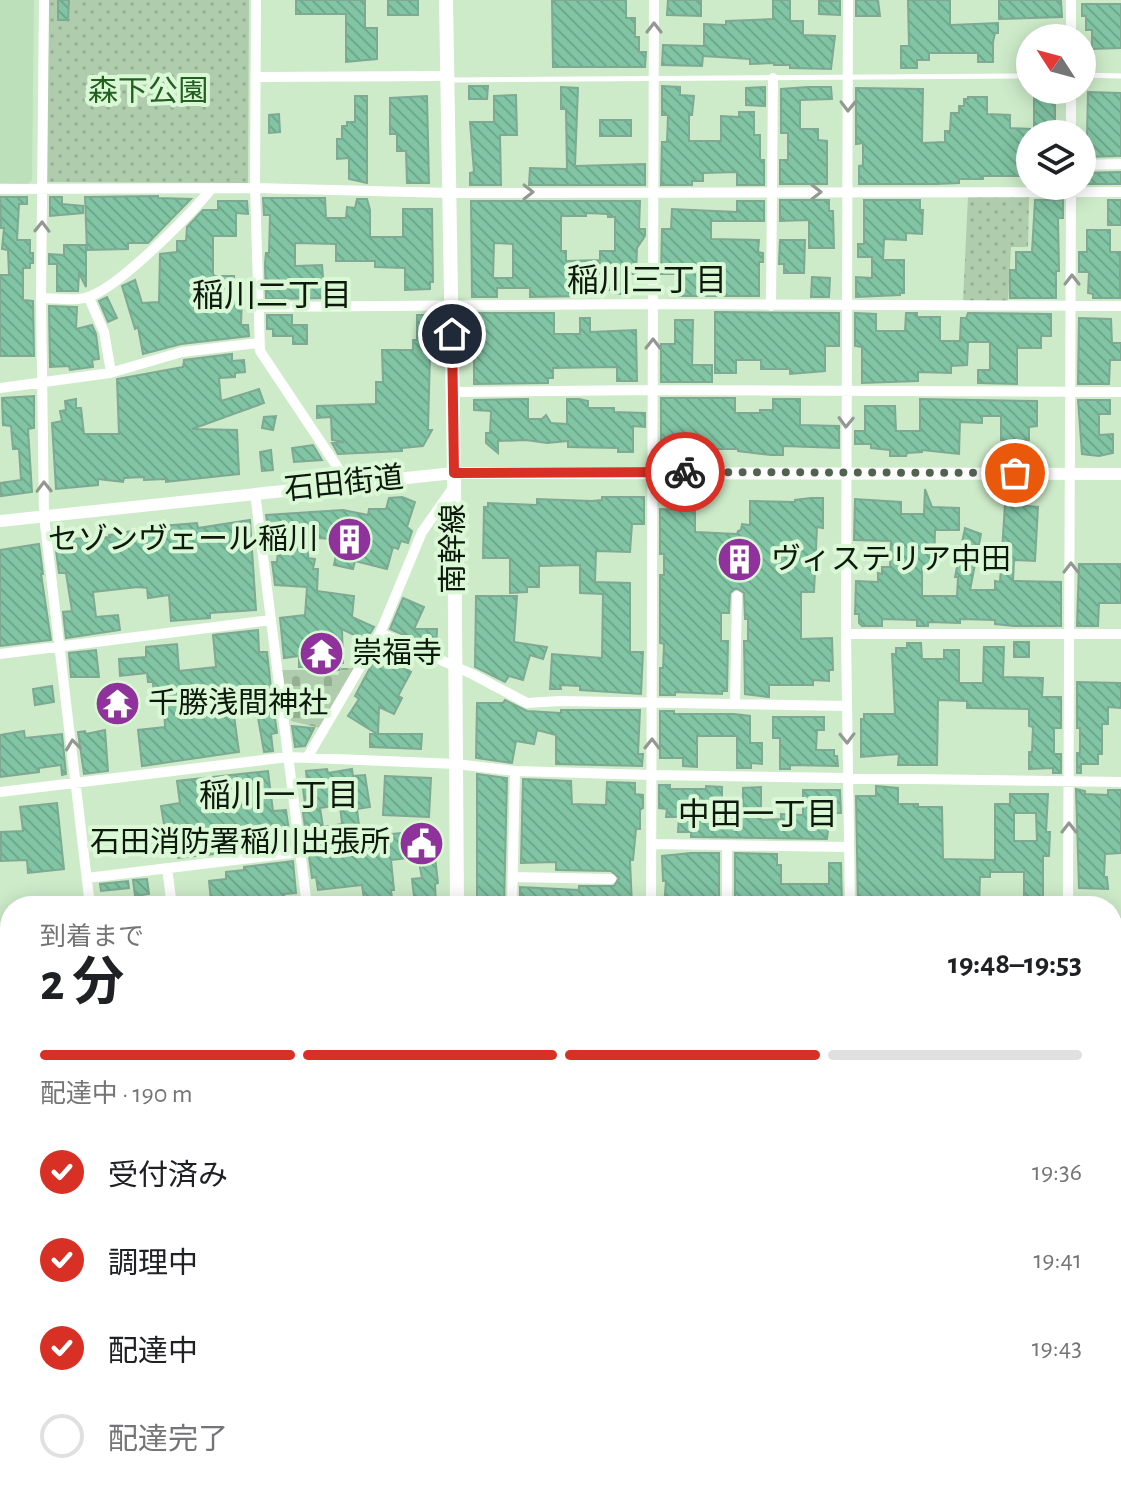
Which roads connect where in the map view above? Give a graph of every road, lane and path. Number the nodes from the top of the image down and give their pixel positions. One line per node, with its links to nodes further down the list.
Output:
1 (44, 0): 21 (street)
2 (256, 0): 11 (street)
3 (446, 0): 12 (main road, 南幹線)
4 (654, 0): 15 (street, one-way to 4)
5 (848, 0): 14 (street)
6 (1071, 0): 7 (street)
7 (1071, 24)
8 (1096, 75): 10 (lane)
9 (1016, 76): 14 (lane)
10 (1121, 76)
11 (257, 77): 12 (street); 19 (street)
12 (447, 78): 15 (lane); 28 (main road, 南幹線)
13 (773, 78): 14 (lane); 15 (lane); 25 (street)
14 (848, 78): 26 (street, one-way to 26)
15 (654, 79): 24 (street)
16 (1121, 164): 17 (street)
17 (1096, 165)
18 (212, 188): 19 (street); 21 (street); 31 (street)
19 (255, 188): 28 (street); 38 (street)
20 (0, 189): 21 (street)
21 (42, 189): 30 (street, one-way to 21)
22 (1016, 190): 26 (street)
23 (1096, 190): 27 (street)
24 (654, 191): 25 (street); 28 (street, one-way to 24); 32 (street)
25 (771, 192): 26 (street, one-way to 26); 34 (street)
26 (846, 192): 35 (street)
27 (1121, 192)
28 (450, 193): 33 (main road, 南幹線)
29 (1071, 200): 36 (street, one-way to 29)
30 (41, 298): 31 (street); 41 (street)
31 (89, 298): 40 (street)
32 (653, 304): 33 (street); 34 (street); 43 (street, one-way to 32)
33 (452, 305): 38 (street); 46 (main road, 南幹線)
34 (771, 306): 35 (street)
35 (848, 306): 36 (street); 44 (street)
36 (1072, 306): 37 (street); 45 (street)
37 (1121, 306)
38 (257, 307): 39 (street)
39 (258, 343): 40 (street); 53 (street)
40 (111, 372): 41 (street)
41 (43, 384): 42 (street); 55 (street, one-way to 41)
42 (0, 388)
43 (653, 390): 44 (street); 46 (street); 48 (street)
44 (847, 391): 45 (street); 49 (street, one-way to 49)
45 (1071, 391): 47 (street); 50 (street)
46 (453, 392): 52 (main road, 南幹線)
47 (1121, 392)
48 (652, 472): 49 (street, 石田街道); 52 (street, 石田街道); 67 (street)
49 (845, 473): 50 (street, 石田街道); 60 (street)
50 (1072, 473): 51 (street, 石田街道); 61 (street, one-way to 50)
51 (1121, 474)
52 (454, 480): 53 (street, 石田街道); 59 (street); 65 (main road, 南幹線)
53 (348, 483): 54 (street, 石田街道)
54 (255, 493): 55 (street, 石田街道); 58 (street)
55 (44, 516): 56 (street, 石田街道); 63 (street)
56 (0, 521)
57 (737, 596): 69 (street)
58 (271, 620): 63 (street); 66 (street)
59 (380, 633): 65 (street); 72 (street)
60 (846, 634): 61 (street); 70 (street)
61 (1070, 634): 62 (street); 78 (street)
62 (1121, 634)
63 (60, 645): 64 (street); 77 (street, one-way to 63)
64 (0, 654)
65 (454, 666): 67 (street); 73 (main road, 南幹線)
66 (280, 695): 68 (street); 71 (street)
67 (652, 702): 69 (street); 75 (street, one-way to 67)
68 (192, 704)
69 (735, 704): 70 (street)
70 (847, 706): 76 (street, one-way to 76)
71 (288, 757): 72 (street); 77 (street); 84 (street)
72 (307, 758): 73 (street)
73 (456, 764): 74 (street); 92 (main road, 南幹線)
74 (515, 771): 75 (street); 86 (street)
75 (651, 775): 76 (street); 81 (street)
76 (848, 779): 78 (street); 83 (street)
77 (77, 782): 80 (street); 87 (street)
78 (1069, 782): 79 (street); 97 (street, one-way to 78)
79 (1121, 782)
80 (0, 792)
81 (651, 844): 82 (street); 94 (street)
82 (727, 846): 83 (street); 95 (street)
83 (849, 847): 96 (street)
84 (300, 852): 85 (street); 91 (street)
85 (167, 868): 87 (street); 90 (street)
86 (513, 877): 88 (street); 93 (street)
87 (87, 878): 89 (street)
88 (611, 879)
89 (89, 896)
90 (171, 896)
91 (306, 896)
92 (457, 896)
93 (512, 896)
94 (651, 896)
95 (727, 896)
96 (850, 896)
97 (1068, 896)

